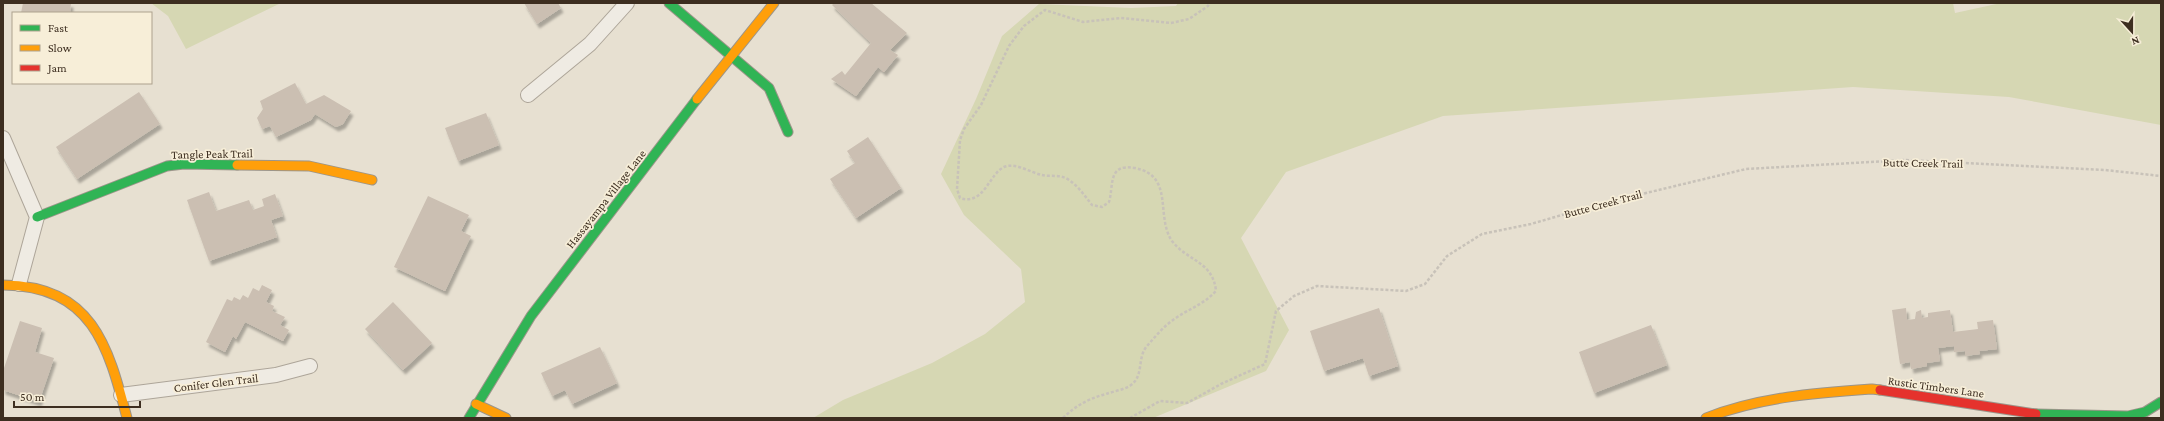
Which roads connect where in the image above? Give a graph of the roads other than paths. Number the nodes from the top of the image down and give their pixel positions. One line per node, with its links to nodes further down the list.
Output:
1 (627, 3): 5 (street)
2 (669, 3): 4 (street)
3 (774, 3): 4 (street, Hassayampa Village Lane)
4 (732, 54): 6 (street); 15 (street, Hassayampa Village Lane)
5 (528, 95)
6 (788, 132)
7 (3, 138): 9 (street)
8 (372, 180): 9 (street, Tangle Peak Trail)
9 (37, 218): 10 (street)
10 (19, 284): 11 (street); 13 (street)
11 (3, 285)
12 (310, 366): 13 (street, Conifer Glen Trail)
13 (121, 395): 16 (street)
14 (2161, 402): 19 (street, Rustic Timbers Lane)
15 (476, 404): 17 (street, Hassayampa Village Lane); 18 (street)
16 (127, 418)
17 (469, 418)
18 (506, 418)
19 (1706, 418)

